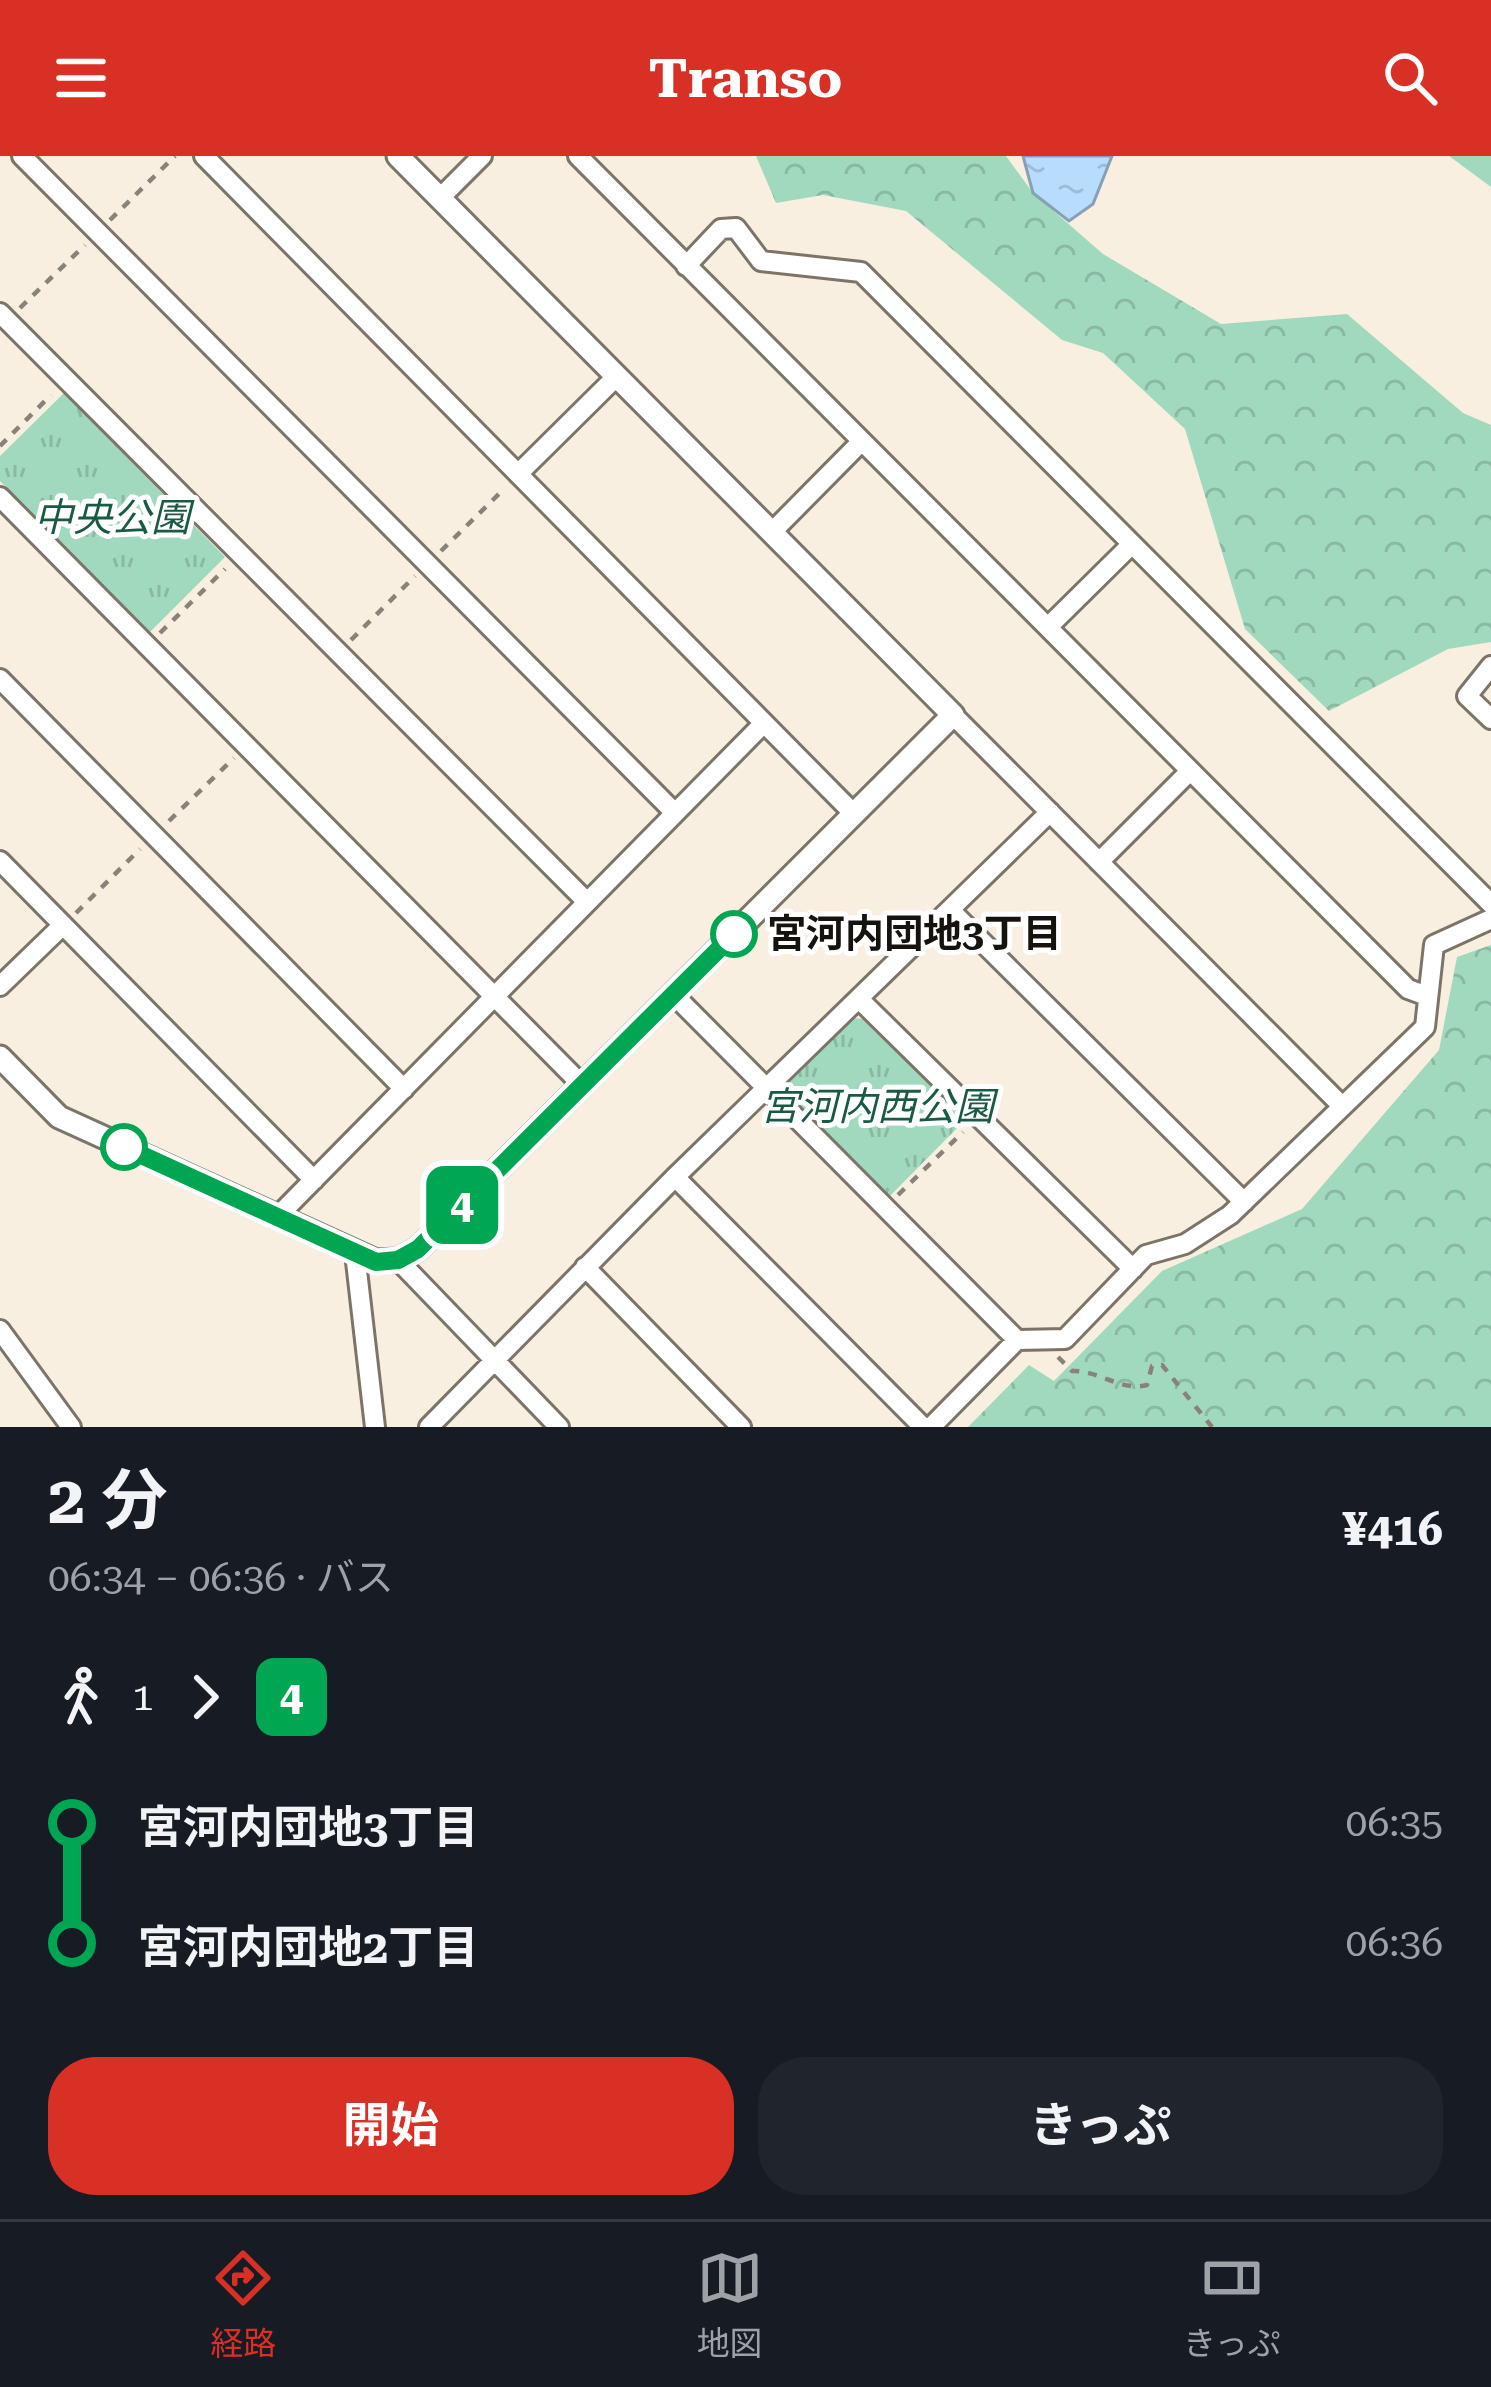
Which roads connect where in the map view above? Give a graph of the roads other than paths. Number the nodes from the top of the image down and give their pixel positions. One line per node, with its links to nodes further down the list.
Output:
1 (22, 156): 23 (street)
2 (204, 156): 11 (street)
3 (398, 156): 6 (street)
4 (482, 156): 6 (street)
5 (578, 156): 7 (street)
6 (440, 198): 9 (street)
7 (686, 266): 10 (street); 14 (street)
8 (0, 313): 27 (street)
9 (616, 376): 11 (street); 13 (street)
10 (860, 443): 13 (street); 15 (street)
11 (518, 474): 20 (street)
12 (0, 497): 34 (street)
13 (772, 532): 18 (street)
14 (1132, 544): 15 (street); 28 (street)
15 (1048, 626): 21 (street)
16 (1491, 666): 19 (street)
17 (0, 680): 39 (street)
18 (953, 715): 22 (street); 24 (street)
19 (1491, 719)
20 (764, 723): 23 (street); 24 (street)
21 (1190, 771): 26 (street); 35 (street)
22 (1050, 812): 26 (street); 29 (street)
23 (675, 813): 27 (street)
24 (854, 814): 33 (street)
25 (0, 861): 31 (street)
26 (1100, 862): 41 (street)
27 (587, 902): 34 (street)
28 (1491, 904)
29 (950, 910): 36 (street); 44 (street)
30 (1491, 919): 35 (street)
31 (63, 925): 32 (street); 43 (street)
32 (0, 986)
33 (673, 994): 38 (street); 40 (street)
34 (494, 996): 38 (street); 39 (street)
35 (1427, 996): 41 (street)
36 (859, 999): 40 (street); 49 (street)
37 (0, 1057): 45 (street)
38 (582, 1085): 47 (street)
39 (404, 1089): 43 (street)
40 (767, 1089): 42 (street); 51 (street)
41 (1342, 1106): 44 (street)
42 (676, 1177): 48 (street); 58 (street)
43 (314, 1180): 45 (street)
44 (1244, 1202): 49 (street)
45 (277, 1217): 46 (street)
46 (356, 1252): 47 (street); 54 (street)
47 (398, 1260): 52 (street)
48 (585, 1268): 52 (street); 57 (street)
49 (1133, 1269): 51 (street)
50 (0, 1330): 53 (street)
51 (1017, 1340): 58 (street)
52 (493, 1360): 55 (street); 56 (street)
53 (71, 1427)
54 (375, 1427)
55 (429, 1427)
56 (559, 1427)
57 (742, 1427)
58 (927, 1427)

